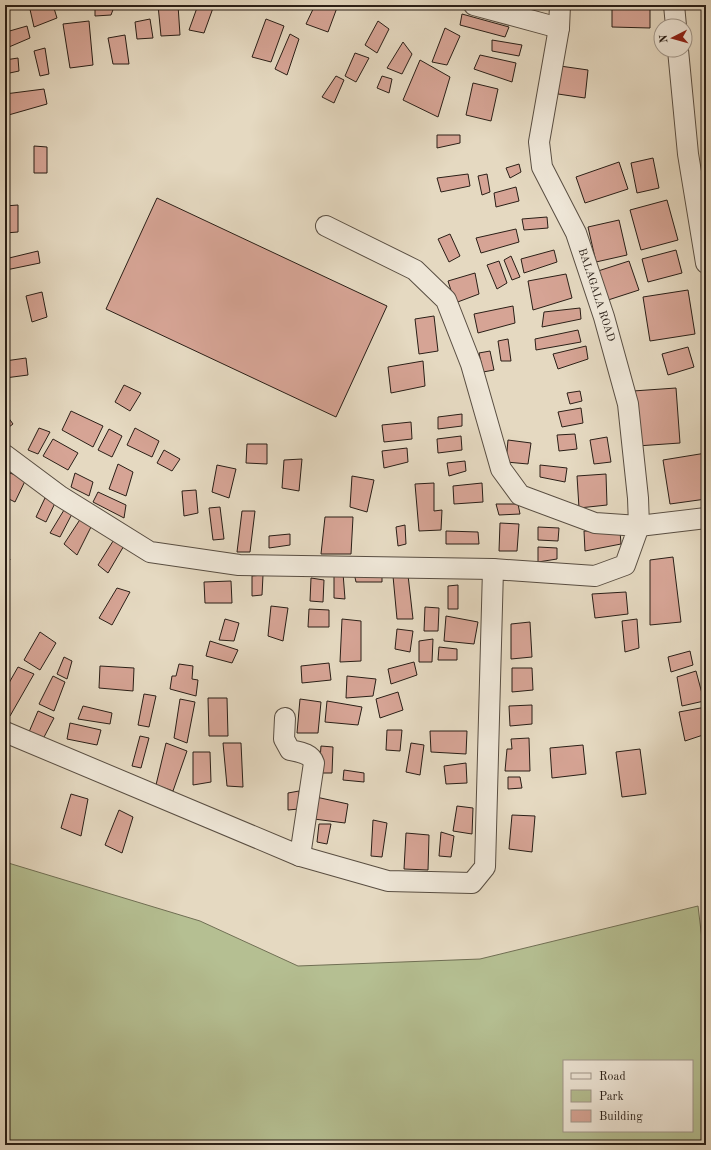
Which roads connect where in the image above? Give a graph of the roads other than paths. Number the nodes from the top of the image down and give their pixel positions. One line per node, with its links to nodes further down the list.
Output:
1 (474, 5): 5 (street)
2 (560, 5): 5 (street, BALAGALA ROAD)
3 (674, 5): 4 (street)
4 (675, 18)
5 (559, 28): 11 (street, BALAGALA ROAD)
6 (679, 58): 8 (street)
7 (326, 226): 11 (street)
8 (706, 263)
9 (5, 455): 12 (street)
10 (706, 518): 11 (street)
11 (639, 526): 12 (street)
12 (493, 569): 15 (street)
13 (285, 718): 15 (street)
14 (5, 732): 15 (street)
15 (300, 856)

